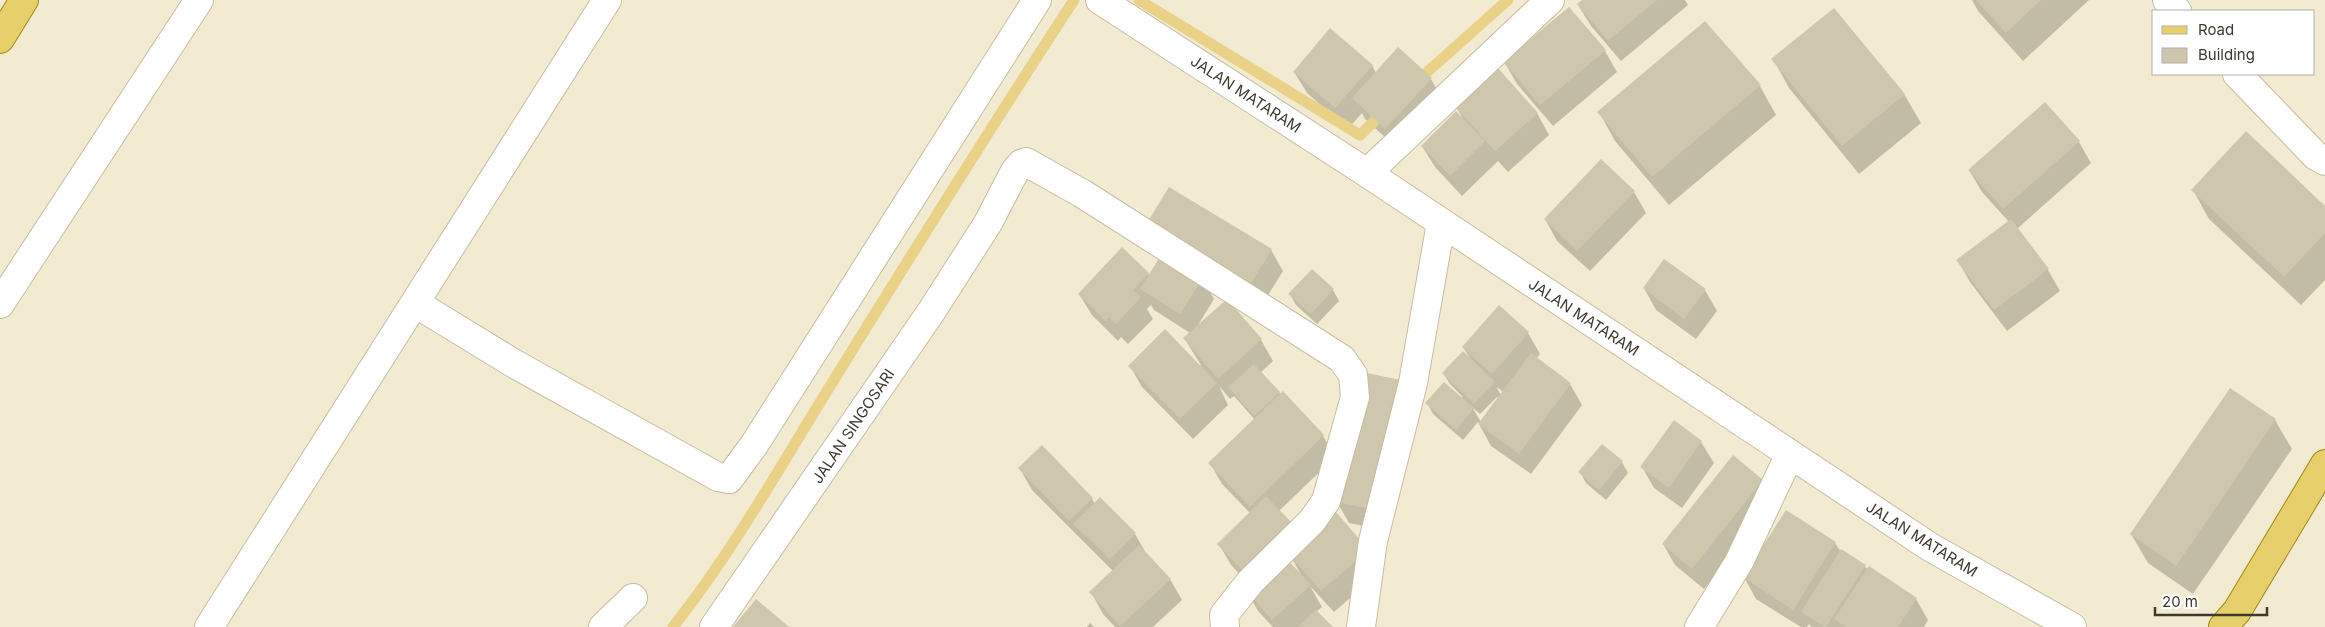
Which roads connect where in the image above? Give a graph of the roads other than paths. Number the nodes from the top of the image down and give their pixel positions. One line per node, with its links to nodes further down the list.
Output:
1 (24, 0): 9 (main road)
2 (199, 0): 15 (street)
3 (607, 0): 14 (street)
4 (1037, 0): 14 (street)
5 (1100, 0): 12 (street, JALAN MATARAM)
6 (1550, 0): 12 (street)
7 (2167, 0): 8 (street)
8 (2176, 10)
9 (0, 39)
10 (2238, 75): 11 (street)
11 (2325, 161)
12 (1367, 173): 13 (street, JALAN MATARAM)
13 (1441, 223): 16 (street, JALAN MATARAM); 23 (street)
14 (415, 303): 19 (street)
15 (0, 304)
16 (1790, 454): 24 (street); 25 (street, JALAN MATARAM)
17 (2325, 464): 26 (main road)
18 (632, 598): 20 (street)
19 (209, 627)
20 (603, 627)
21 (714, 627): 22 (street, JALAN SINGOSARI)
22 (1225, 627)
23 (1361, 627)
24 (1699, 627)
25 (2072, 627)
26 (2223, 627)

